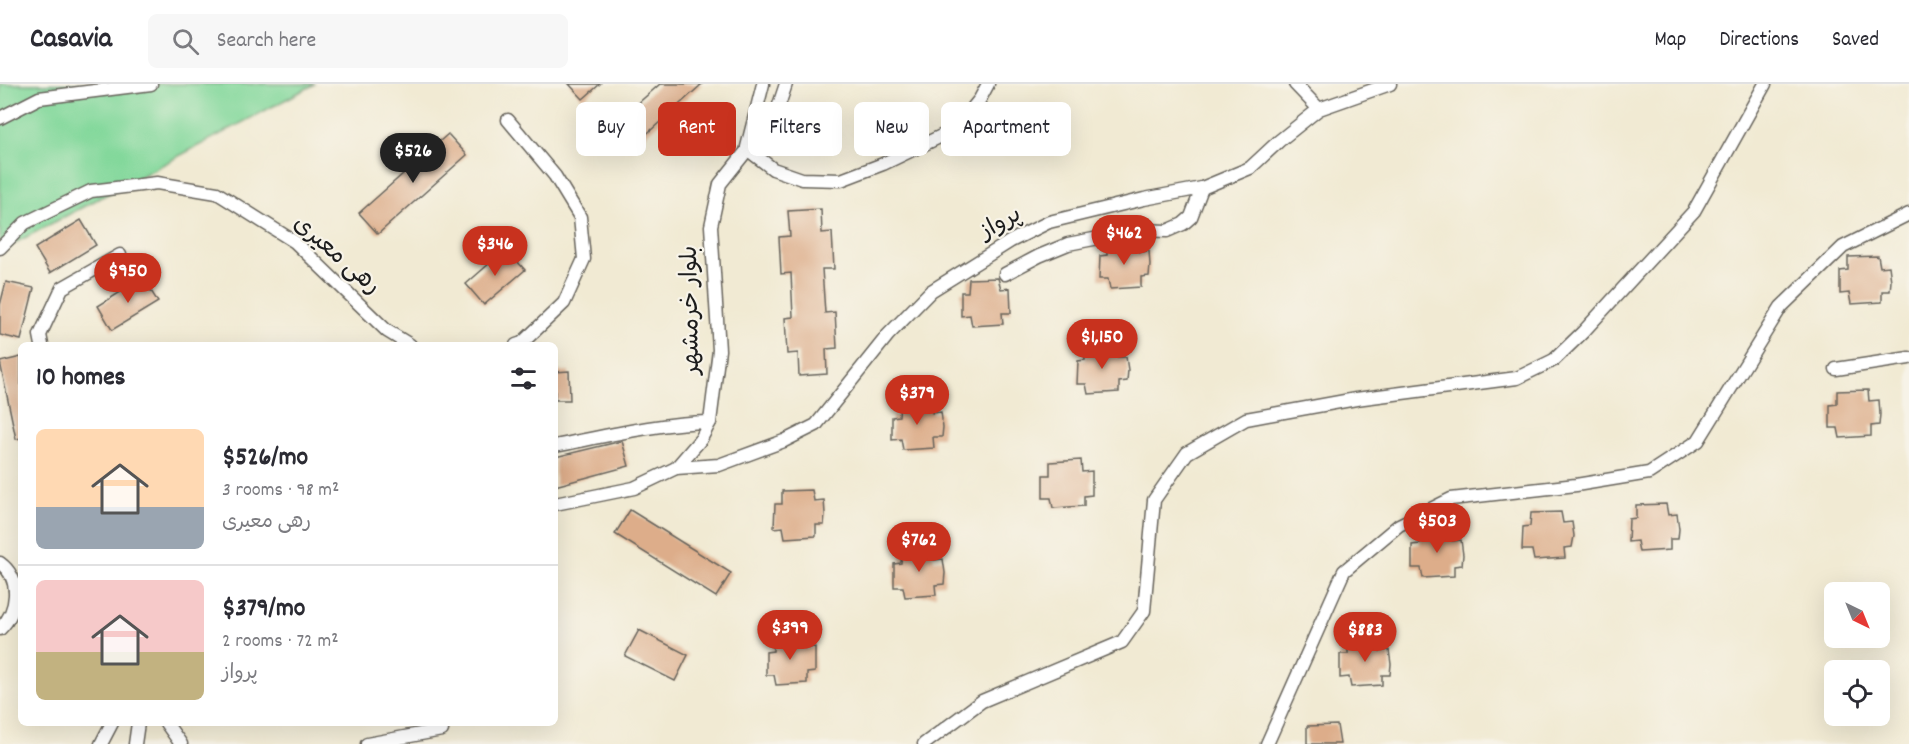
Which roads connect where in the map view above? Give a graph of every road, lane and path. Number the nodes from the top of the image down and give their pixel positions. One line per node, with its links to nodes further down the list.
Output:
1 (151, 84): 9 (street)
2 (763, 84): 11 (street, بلوار خرمشهر)
3 (786, 84): 11 (street, بلوار خرمشهر)
4 (988, 84): 11 (street)
5 (1295, 84): 8 (street)
6 (1390, 84): 8 (street, پرواز)
7 (1766, 86): 37 (street)
8 (1319, 109): 12 (street, پرواز)
9 (0, 118)
10 (508, 120): 19 (street)
11 (747, 149): 22 (street, بلوار خرمشهر)
12 (1202, 188): 16 (street); 24 (street, پرواز)
13 (1909, 214): 38 (street)
14 (0, 248): 18 (street, رهی معیری)
15 (120, 255): 17 (street)
16 (1005, 274)
17 (41, 342)
18 (405, 342)
19 (523, 342)
20 (1909, 358): 21 (street)
21 (1836, 369)
22 (710, 422): 23 (street); 24 (street, بلوار خرمشهر)
23 (558, 445)
24 (676, 468): 25 (street)
25 (558, 503)
26 (0, 563): 27 (street)
27 (18, 599): 28 (street)
28 (0, 628)
29 (110, 726): 33 (street)
30 (138, 726): 34 (street)
31 (168, 726): 35 (street)
32 (442, 730): 36 (street)
33 (101, 744)
34 (135, 744)
35 (181, 744)
36 (367, 744)
37 (924, 744)
38 (1267, 744)

